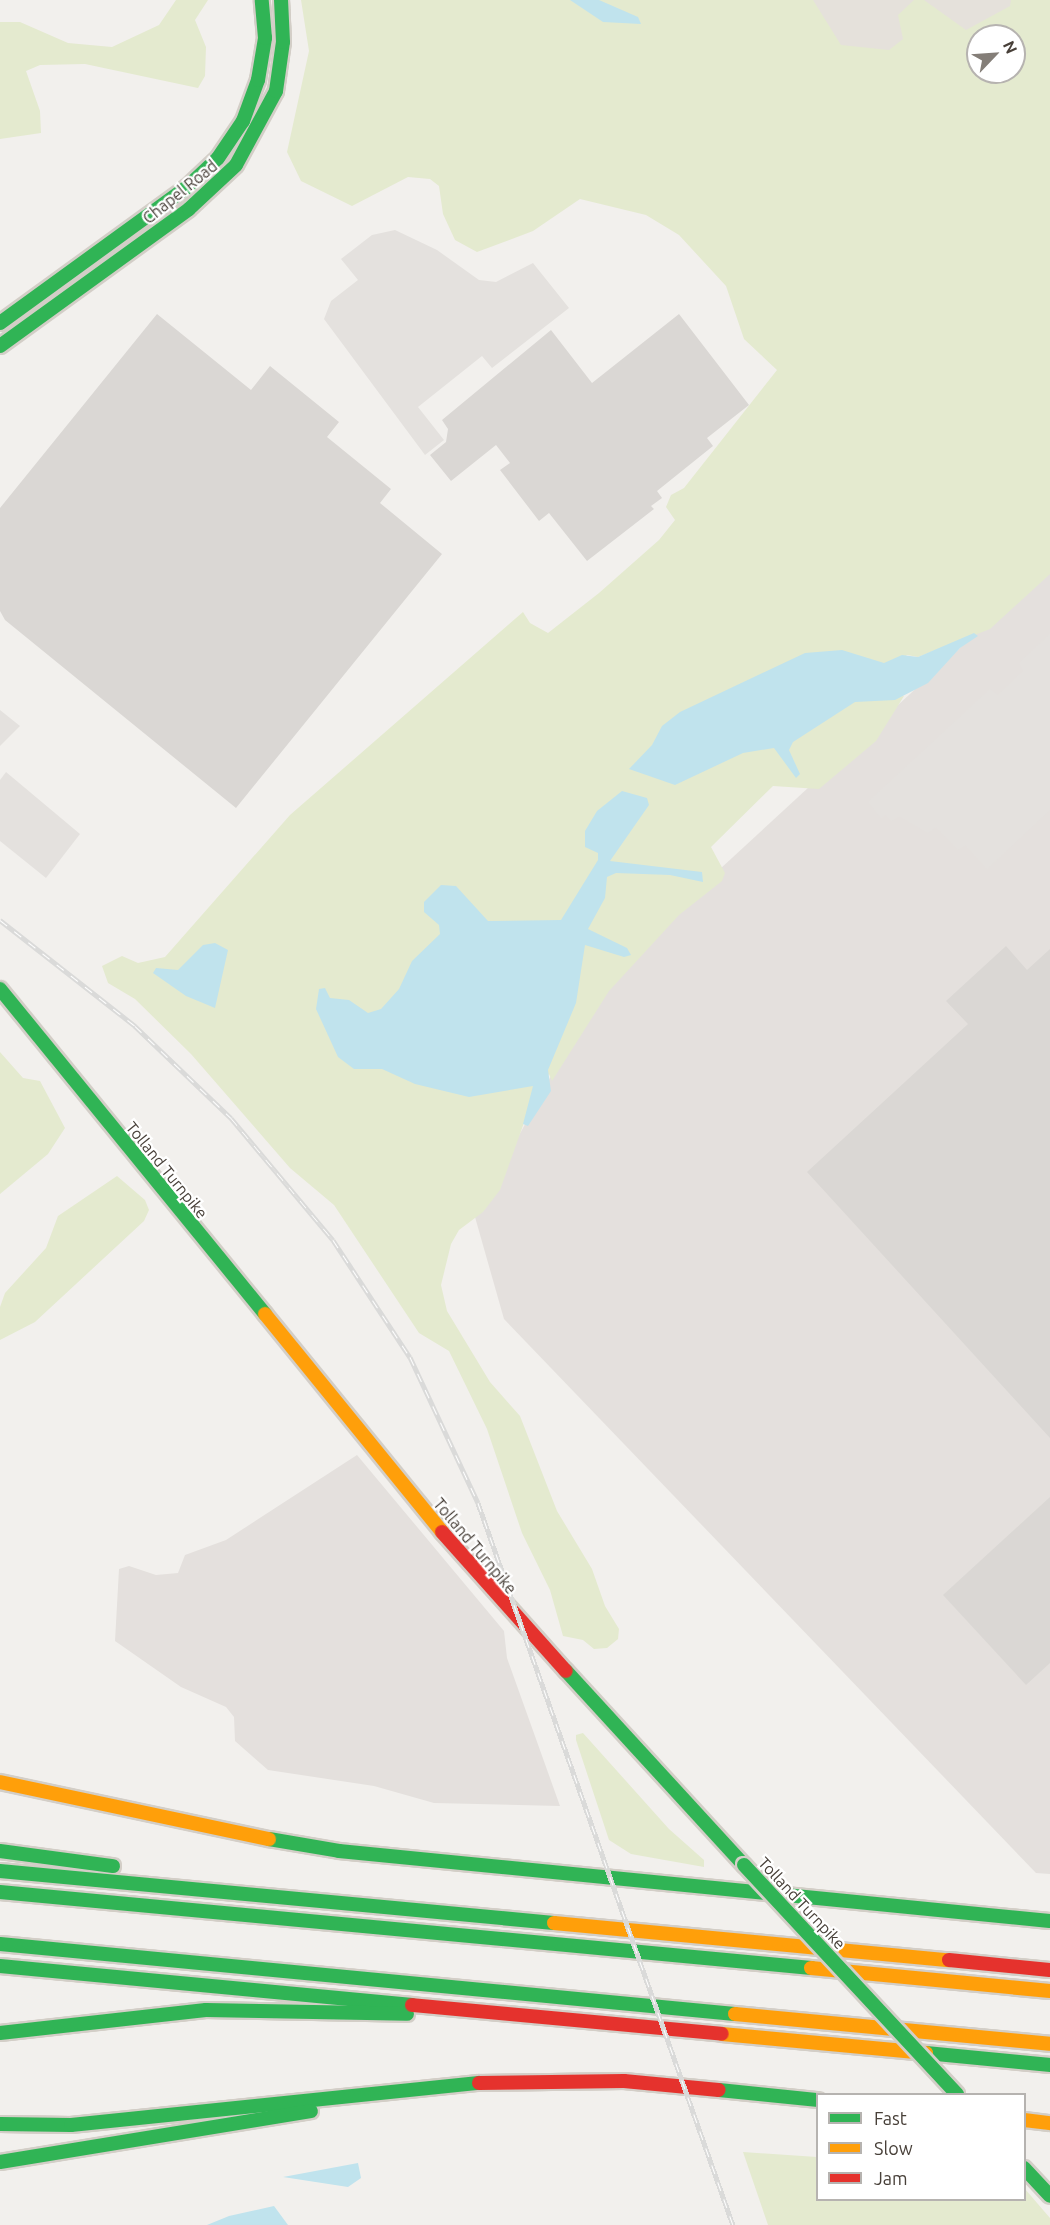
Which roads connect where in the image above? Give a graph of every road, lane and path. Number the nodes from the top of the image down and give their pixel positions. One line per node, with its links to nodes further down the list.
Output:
1 (262, 0): 3 (main road, Chapel Road)
2 (281, 0): 4 (main road, Chapel Road)
3 (187, 188): 4 (main road); 5 (main road, Chapel Road)
4 (198, 202): 6 (main road, Chapel Road)
5 (71, 272): 6 (main road); 7 (main road, Chapel Road)
6 (82, 287): 8 (main road, Chapel Road)
7 (0, 323)
8 (0, 346)
9 (0, 990): 25 (main road, Tolland Turnpike, bridge)
10 (0, 1782): 15 (main road)
11 (0, 1851): 13 (main road)
12 (0, 1871): 13 (main road)
13 (166, 1884): 18 (main road)
14 (0, 1892): 19 (main road)
15 (1050, 1921)
16 (0, 1944): 22 (main road)
17 (0, 1966): 20 (main road)
18 (1050, 1970)
19 (1050, 1991)
20 (472, 2008): 21 (main road); 23 (main road)
21 (0, 2034)
22 (1050, 2044)
23 (1050, 2065)
24 (452, 2086): 26 (main road); 29 (main road); 30 (main road)
25 (956, 2093)
26 (816, 2100)
27 (1026, 2120): 28 (main road)
28 (1050, 2123)
29 (0, 2124)
30 (0, 2162)
31 (1026, 2170): 32 (main road)
32 (1050, 2196)

